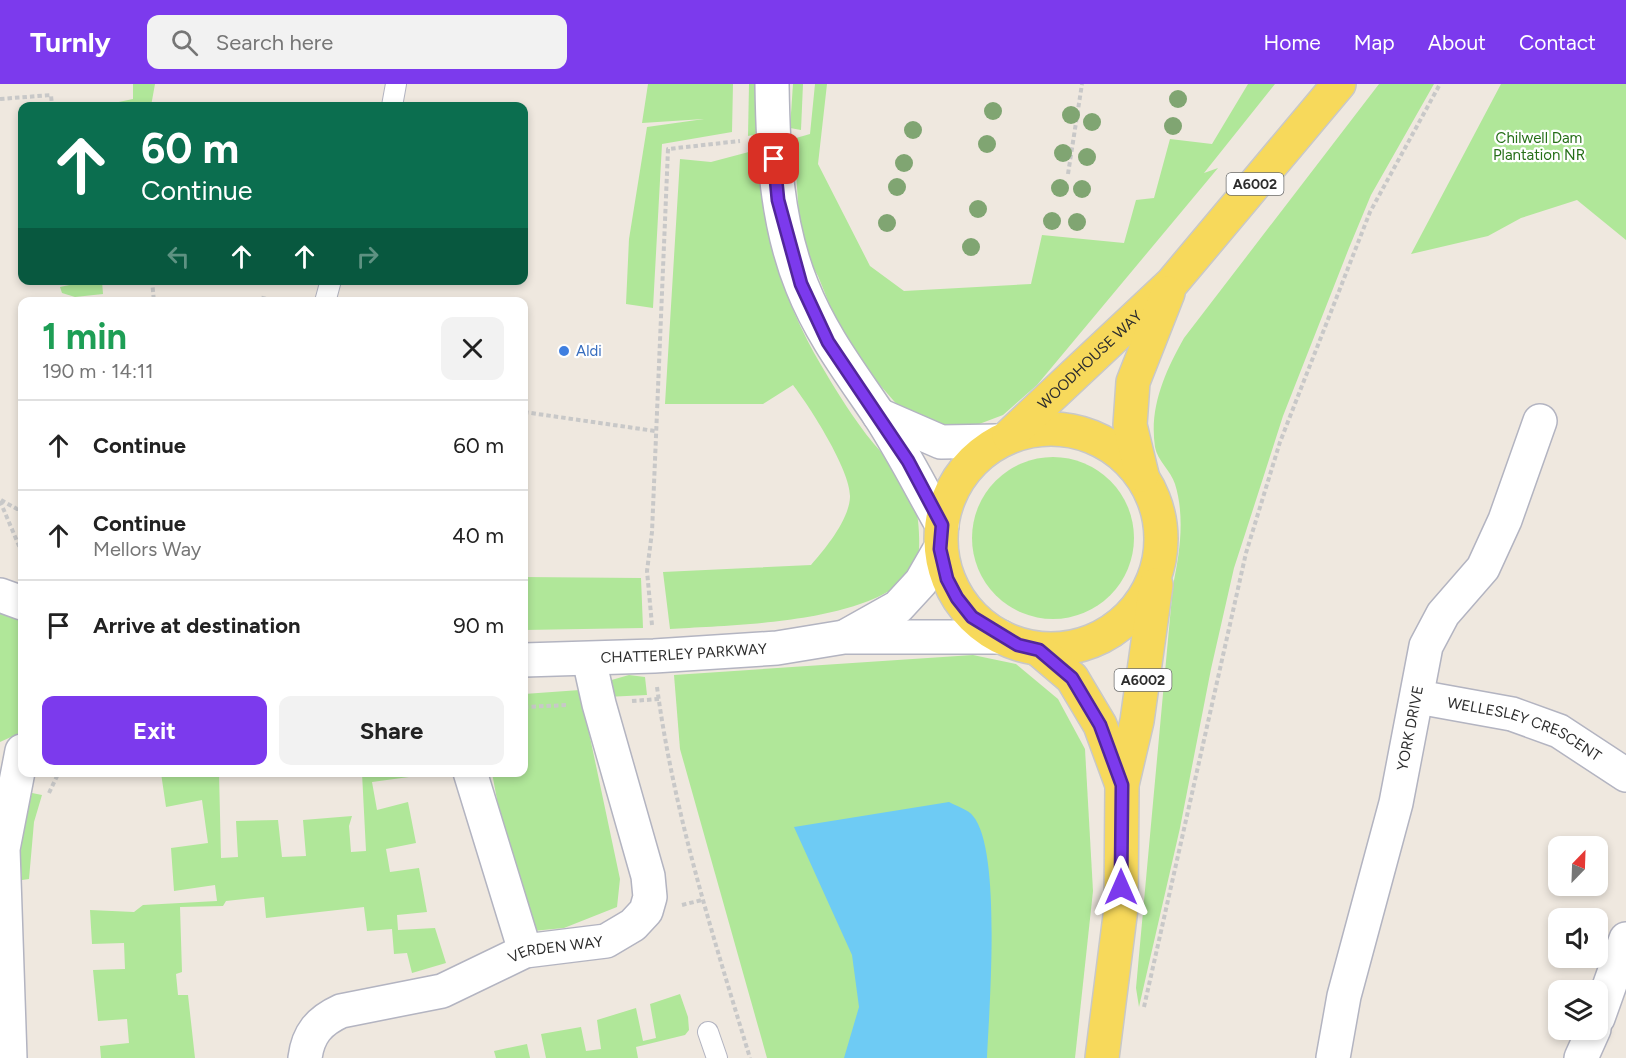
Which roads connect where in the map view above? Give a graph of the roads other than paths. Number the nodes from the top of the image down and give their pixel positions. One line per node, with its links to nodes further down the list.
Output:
1 (396, 84): 4 (lane)
2 (772, 84): 6 (street)
3 (1339, 84): 5 (main road, WOODHOUSE WAY / A6002)
4 (393, 102)
5 (1172, 283): 8 (main road, WOODHOUSE WAY / A6002); 9 (main road, WOODHOUSE WAY / A6002)
6 (879, 415): 8 (street); 10 (street)
7 (1540, 421): 19 (street, YORK DRIVE)
8 (1004, 439): 9 (main road, A6002); 10 (main road, A6002)
9 (1142, 475): 11 (main road, A6002)
10 (941, 537): 14 (street); 15 (main road, A6002)
11 (1157, 574): 16 (main road, A6002); 25 (main road, A6002)
12 (0, 596): 13 (street)
13 (18, 602)
14 (843, 637): 15 (street); 17 (street, CHATTERLEY PARKWAY)
15 (1001, 637): 16 (main road, A6002)
16 (1039, 650): 25 (main road, A6002)
17 (589, 659): 18 (street, CHATTERLEY PARKWAY); 28 (street, VERDEN WAY)
18 (528, 660)
19 (1418, 697): 23 (street, WELLESLEY CRESCENT); 36 (street, YORK DRIVE)
20 (18, 752): 21 (street)
21 (0, 756)
22 (18, 769): 26 (street)
23 (1626, 775)
24 (472, 777): 28 (street)
25 (1122, 785): 35 (main road, A6002)
26 (1, 845): 32 (street)
27 (1626, 939): 29 (street)
28 (525, 951): 33 (street, VERDEN WAY)
29 (1608, 990)
30 (708, 1032): 34 (lane)
31 (1589, 1040): 37 (street)
32 (7, 1056)
33 (306, 1058)
34 (717, 1058)
35 (1101, 1058)
36 (1333, 1058)
37 (1581, 1058)

